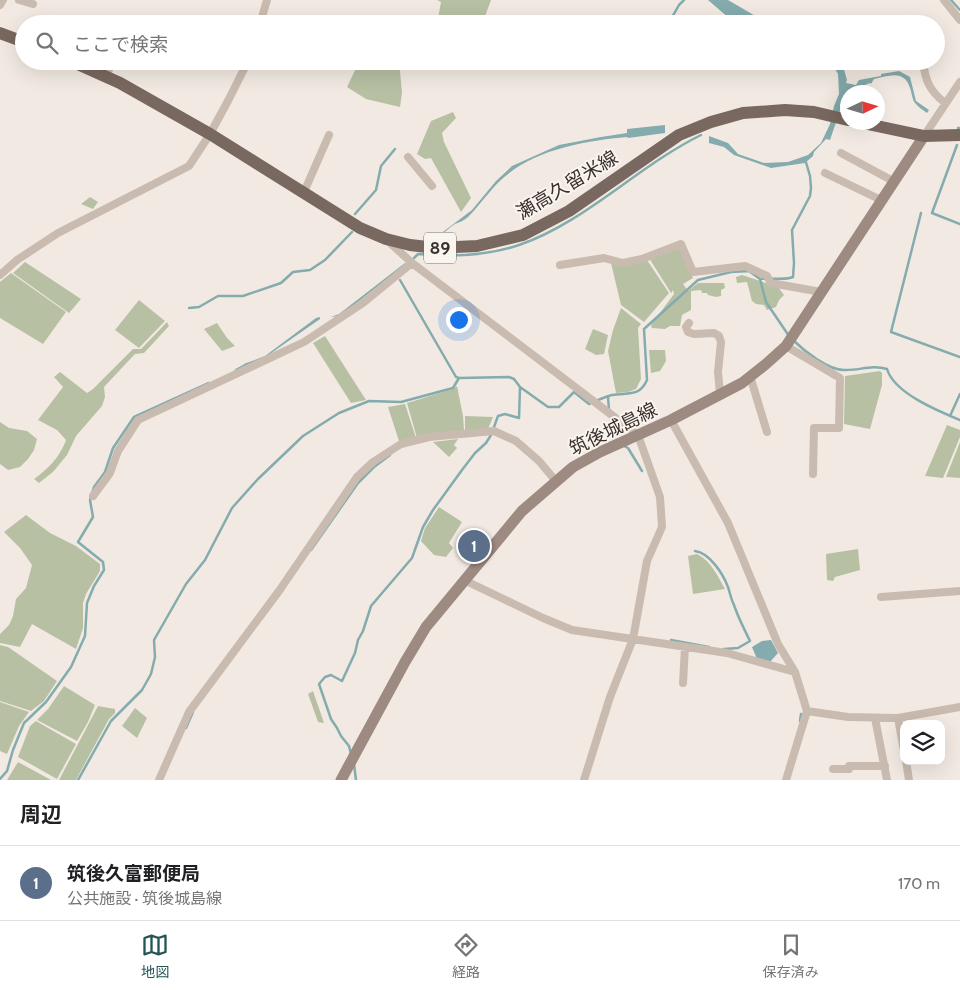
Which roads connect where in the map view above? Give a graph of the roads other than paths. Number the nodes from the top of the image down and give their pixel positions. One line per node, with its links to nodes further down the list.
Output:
1 (3, 0): 6 (street)
2 (19, 0): 5 (street)
3 (267, 0): 7 (street)
4 (944, 0): 8 (street)
5 (32, 4)
6 (0, 5)
7 (263, 15)
8 (960, 20)
9 (0, 32): 10 (main road)
10 (15, 38)
11 (92, 70): 15 (main road, 瀬高久留米線 / 89)
12 (109, 70): 15 (street)
13 (244, 70): 20 (street)
14 (924, 70): 17 (street)
15 (106, 76): 20 (main road, 瀬高久留米線 / 89)
16 (960, 82): 17 (street)
17 (945, 104): 23 (street)
18 (840, 119): 31 (main road, 瀬高久留米線 / 89)
19 (885, 128): 23 (main road)
20 (210, 134): 29 (main road, 瀬高久留米線 / 89); 34 (street)
21 (329, 135): 29 (street)
22 (960, 135): 23 (main road)
23 (924, 136): 27 (street, 筑後城島線)
24 (841, 153): 27 (street)
25 (408, 157): 28 (street)
26 (825, 173): 30 (street)
27 (894, 181): 30 (street, 筑後城島線)
28 (432, 186)
29 (304, 192): 31 (main road, 瀬高久留米線 / 89)
30 (881, 200): 35 (street, 筑後城島線)
31 (386, 240): 32 (street)
32 (412, 263): 42 (street); 45 (street)
33 (560, 265): 35 (street)
34 (0, 275)
35 (821, 292): 37 (street, 筑後城島線)
36 (689, 323): 39 (street)
37 (786, 346): 38 (street, 筑後城島線); 43 (street)
38 (750, 376): 39 (street, 筑後城島線); 41 (street)
39 (720, 394): 40 (street, 筑後城島線)
40 (671, 420): 42 (street, 筑後城島線); 51 (street)
41 (767, 432)
42 (638, 435): 44 (street, 筑後城島線); 49 (street)
43 (813, 474)
44 (555, 480): 46 (street, 筑後城島線); 61 (street)
45 (93, 496)
46 (466, 580): 49 (street); 62 (street, 筑後城島線)
47 (960, 591): 48 (street)
48 (881, 597)
49 (633, 639): 50 (street); 63 (street)
50 (685, 647): 51 (street); 52 (street)
51 (795, 672): 54 (street)
52 (683, 683)
53 (960, 707): 56 (street)
54 (806, 711): 55 (street); 64 (street)
55 (875, 718): 56 (street); 59 (street)
56 (898, 718): 57 (street)
57 (900, 729)
58 (907, 765): 66 (street)
59 (885, 766): 60 (street); 65 (street)
60 (833, 769)
61 (159, 780)
62 (341, 780)
63 (584, 780)
64 (786, 780)
65 (888, 780)
66 (909, 780)

